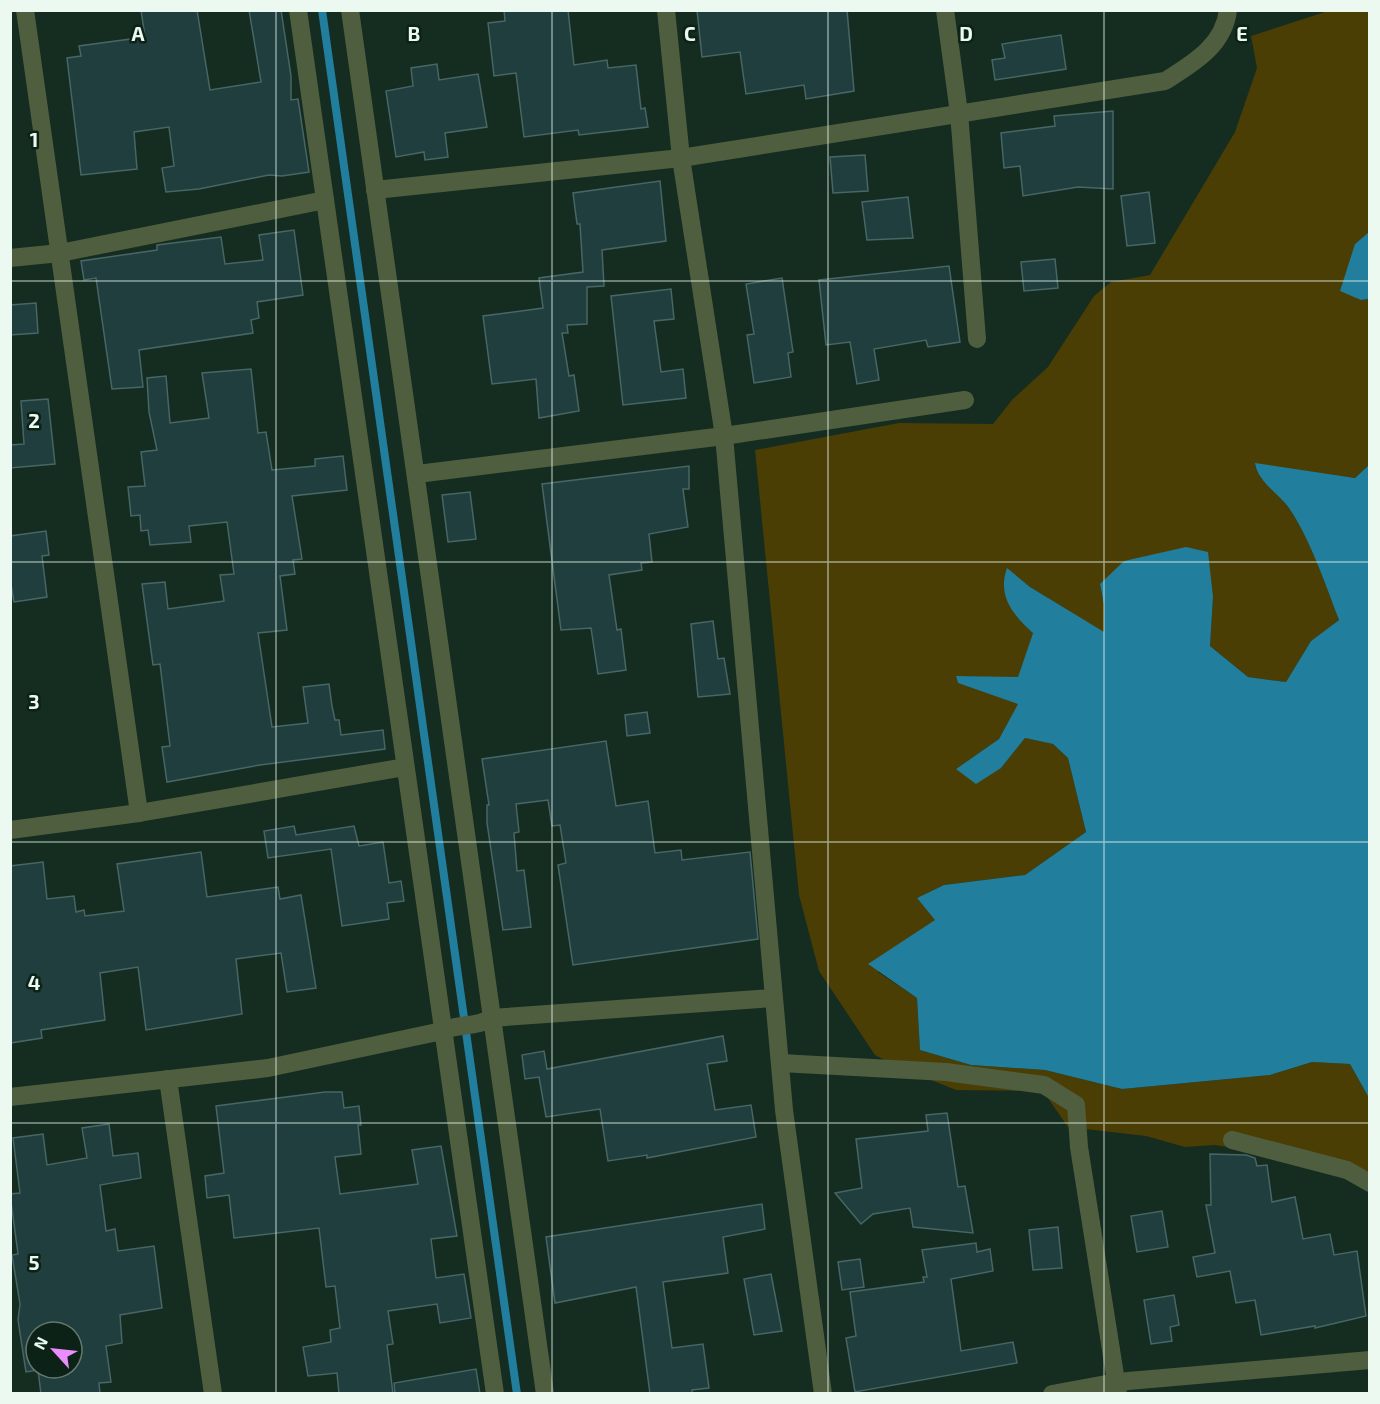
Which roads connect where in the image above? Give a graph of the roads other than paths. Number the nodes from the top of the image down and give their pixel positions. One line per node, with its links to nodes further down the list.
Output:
1 (25, 10): 11 (street)
2 (298, 10): 10 (street)
3 (350, 10): 9 (street)
4 (666, 10): 8 (street)
5 (945, 10): 7 (street)
6 (1228, 10): 7 (street)
7 (959, 113): 8 (street); 13 (street)
8 (681, 158): 9 (street); 15 (street)
9 (375, 190): 16 (street)
10 (325, 200): 11 (street); 17 (street)
11 (60, 252): 12 (street); 18 (street)
12 (10, 258)
13 (977, 339)
14 (965, 400): 15 (street)
15 (724, 435): 16 (street); 20 (street)
16 (417, 474): 21 (street)
17 (405, 767): 18 (street); 22 (street)
18 (138, 813): 19 (street)
19 (10, 830)
20 (773, 998): 21 (street); 23 (street)
21 (488, 1020): 22 (street); 32 (street)
22 (446, 1029): 24 (street); 31 (street)
23 (781, 1063): 29 (street); 33 (street)
24 (168, 1079): 25 (street); 30 (street)
25 (10, 1097)
26 (1232, 1140): 27 (street)
27 (1370, 1183)
28 (1370, 1360): 29 (street)
29 (1117, 1388): 34 (street)
30 (213, 1394)
31 (495, 1394)
32 (545, 1394)
33 (823, 1394)
34 (1052, 1394)

